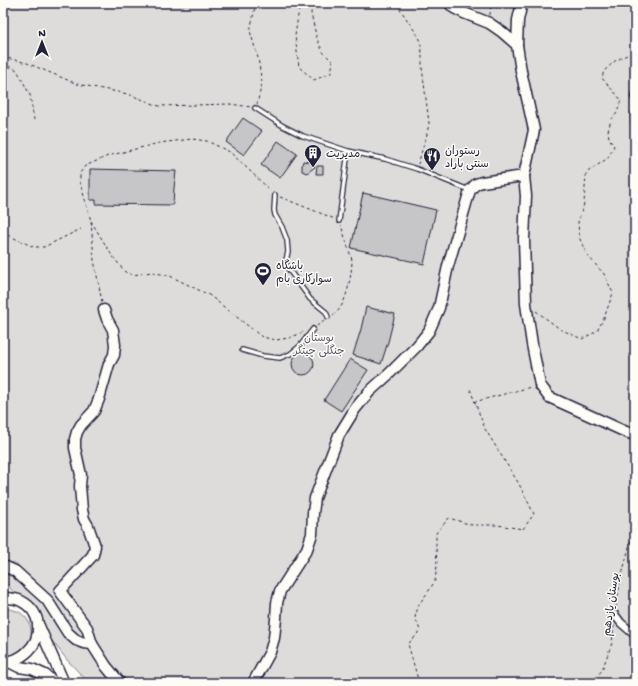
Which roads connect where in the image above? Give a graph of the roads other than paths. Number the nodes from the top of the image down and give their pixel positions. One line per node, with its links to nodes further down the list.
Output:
1 (449, 3): 3 (street)
2 (522, 3): 3 (street)
3 (517, 45): 8 (street)
4 (255, 108): 7 (lane)
5 (635, 115): 6 (street)
6 (635, 121)
7 (348, 151): 9 (lane); 11 (lane)
8 (524, 176): 9 (street); 16 (street)
9 (470, 190): 27 (street)
10 (275, 195): 13 (lane)
11 (338, 221)
12 (104, 310): 22 (street)
13 (328, 317)
14 (313, 329): 15 (lane)
15 (242, 350)
16 (635, 434)
17 (3, 567): 22 (street)
18 (3, 598): 20 (street)
19 (615, 614): 21 (street)
20 (38, 623): 23 (street); 25 (street)
21 (635, 634)
22 (92, 644): 26 (street)
23 (6, 661): 24 (street)
24 (55, 683)
25 (64, 683)
26 (120, 683)
27 (253, 683)

